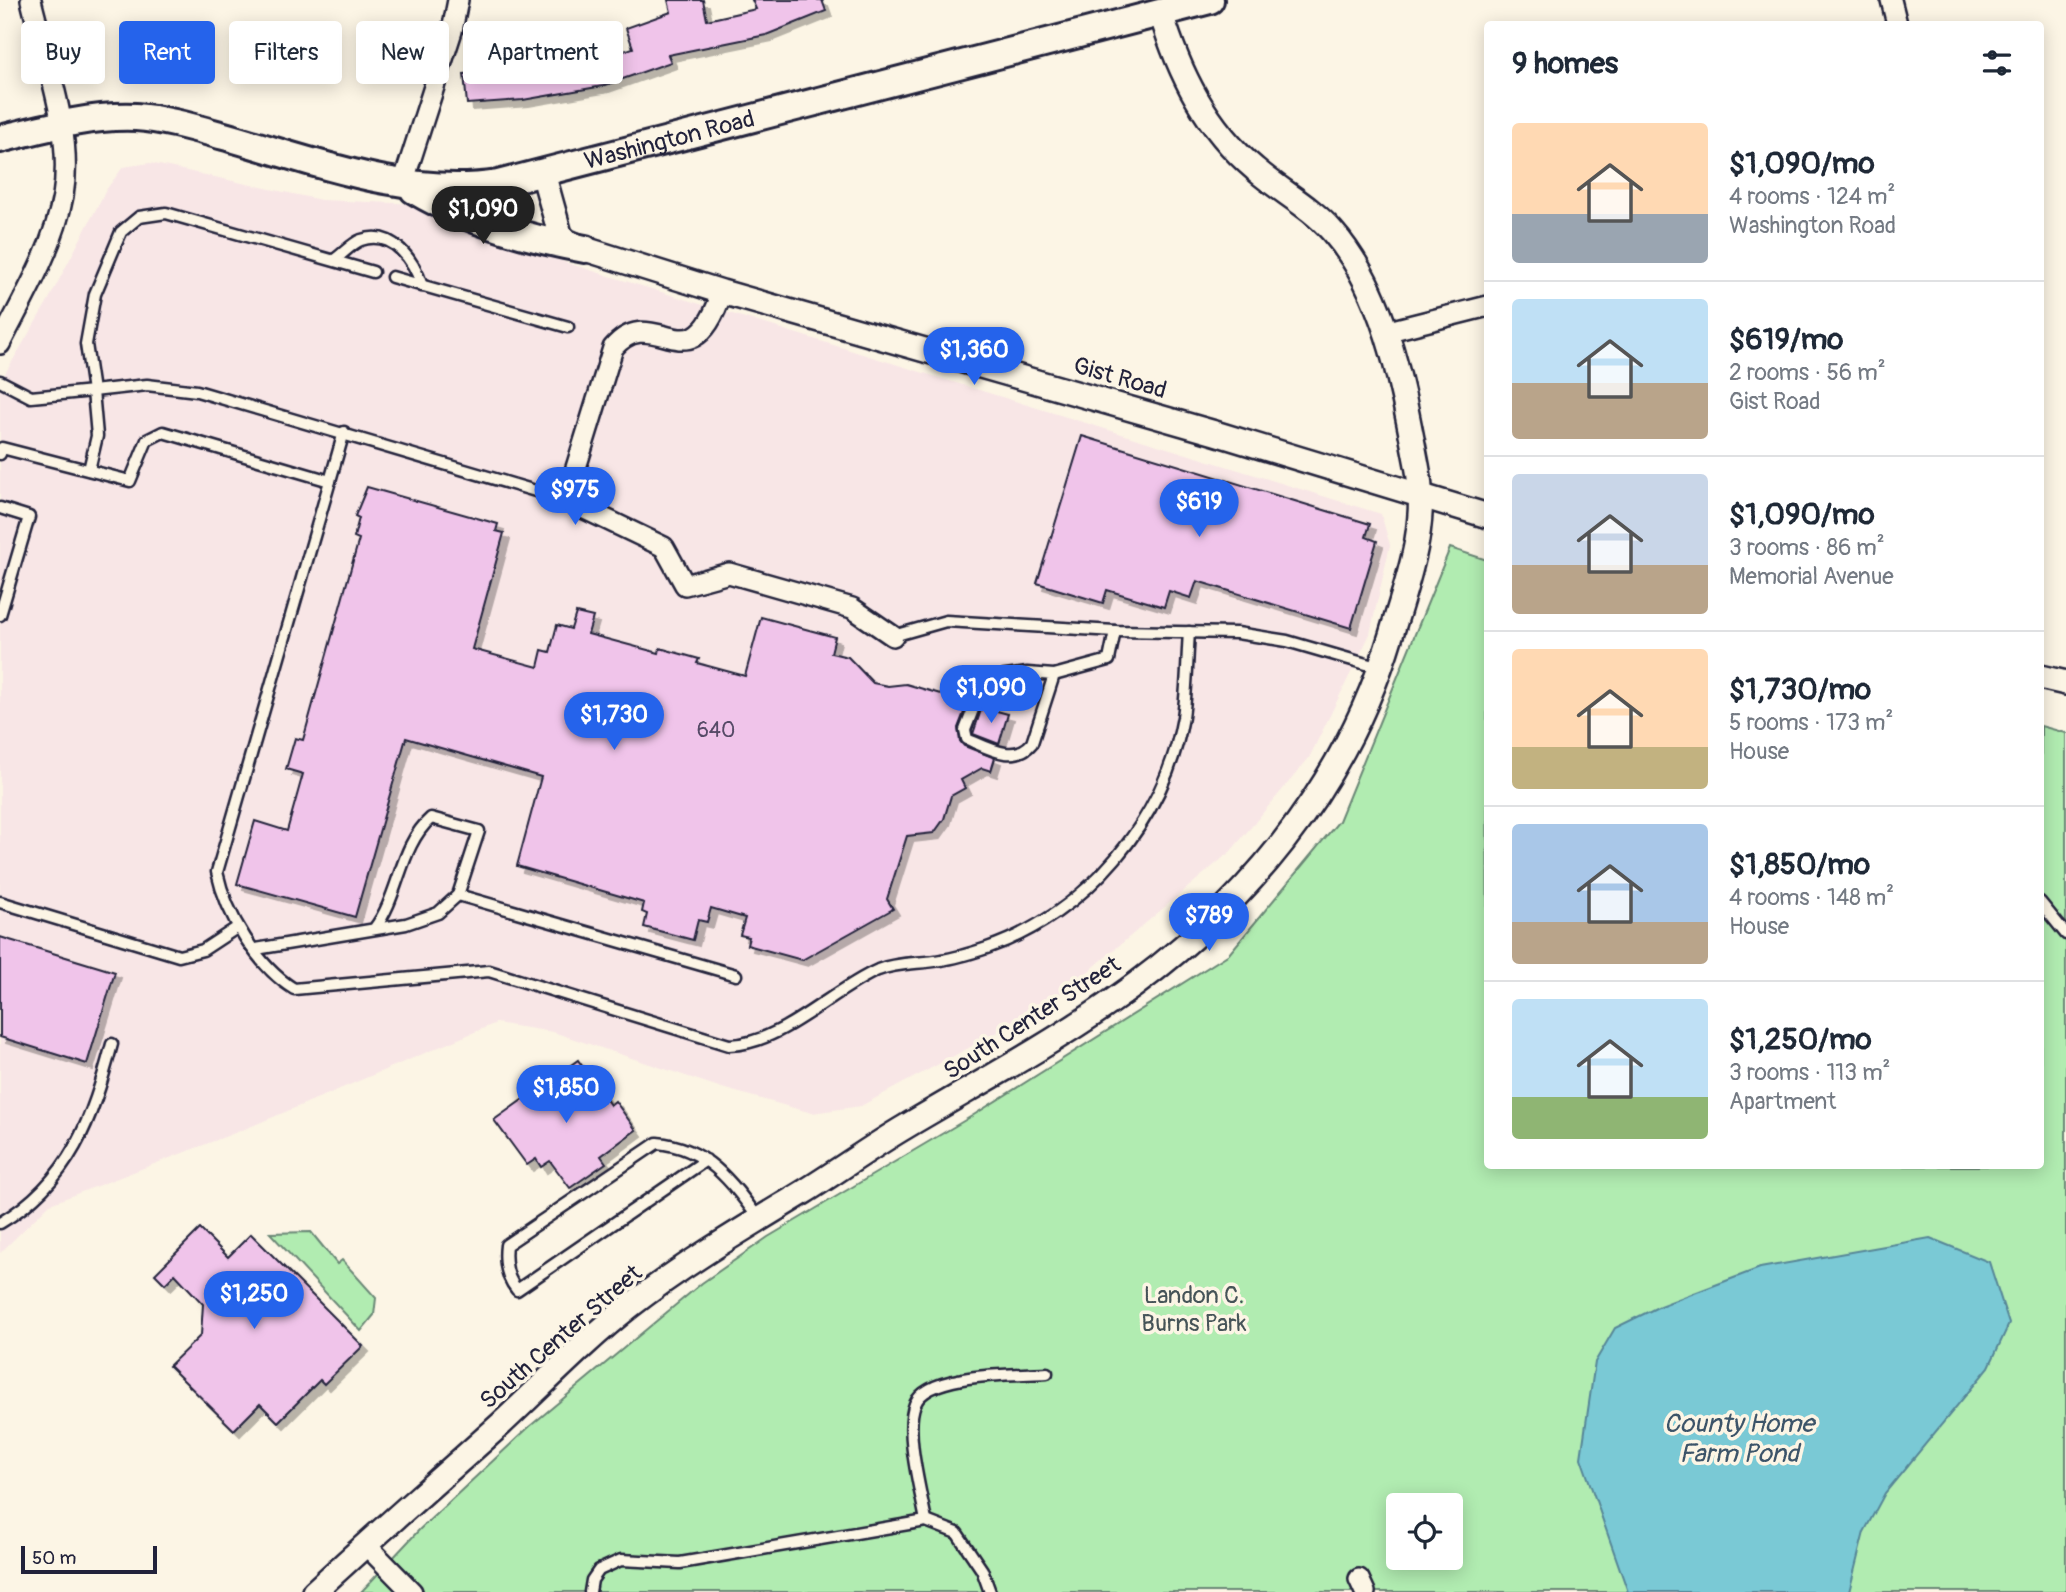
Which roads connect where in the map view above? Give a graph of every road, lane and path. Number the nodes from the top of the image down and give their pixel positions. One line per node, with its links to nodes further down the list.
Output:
1 (31, 0): 7 (street)
2 (458, 0): 10 (street)
3 (1210, 0): 5 (main road, Washington Road)
4 (1891, 0): 6 (street)
5 (1159, 6): 9 (main road, Washington Road); 19 (street, South Center Street)
6 (1896, 21)
7 (61, 125): 8 (main road, Washington Road); 10 (main road, Washington Road); 20 (street)
8 (0, 139)
9 (543, 173): 10 (main road, Washington Road); 11 (street, Gist Road)
10 (403, 183): 11 (main road)
11 (585, 249): 16 (street, Gist Road)
12 (334, 260): 13 (lane); 15 (lane); 22 (lane)
13 (373, 272)
14 (392, 277): 15 (lane)
15 (422, 286): 18 (lane)
16 (722, 292): 27 (street, Gist Road); 28 (street)
17 (1484, 307): 19 (street)
18 (568, 327)
19 (1385, 332): 27 (street, South Center Street)
20 (0, 344)
21 (0, 381): 22 (lane)
22 (93, 391): 23 (lane); 25 (lane)
23 (344, 432): 26 (lane); 28 (lane)
24 (0, 454): 25 (lane)
25 (89, 470): 26 (lane)
26 (330, 481): 42 (lane)
27 (1423, 497): 30 (street, Gist Road); 35 (street, South Center Street)
28 (566, 500): 34 (street)
29 (0, 508): 31 (lane)
30 (1484, 515)
31 (0, 615)
32 (1115, 631): 33 (lane); 34 (lane); 36 (lane)
33 (1189, 632): 35 (lane); 45 (lane)
34 (893, 636)
35 (1381, 668): 49 (street, South Center Street)
36 (1054, 675): 36 (lane)
37 (2044, 678): 38 (street)
38 (2066, 683)
39 (458, 895): 43 (lane); 43 (lane); 46 (lane)
40 (0, 902): 42 (lane)
41 (2044, 907): 44 (lane)
42 (238, 927): 45 (lane)
43 (374, 929): 45 (lane)
44 (2066, 934)
45 (256, 949)
46 (736, 975)
47 (113, 1044): 50 (lane)
48 (706, 1160): 48 (lane); 49 (lane)
49 (759, 1219): 53 (street, South Center Street)
50 (0, 1223)
51 (1047, 1373): 52 (lane)
52 (926, 1521): 56 (lane); 57 (lane)
53 (365, 1544): 54 (street, South Center Street); 55 (street)
54 (314, 1592)
55 (412, 1592)
56 (590, 1592)
57 (990, 1592)

